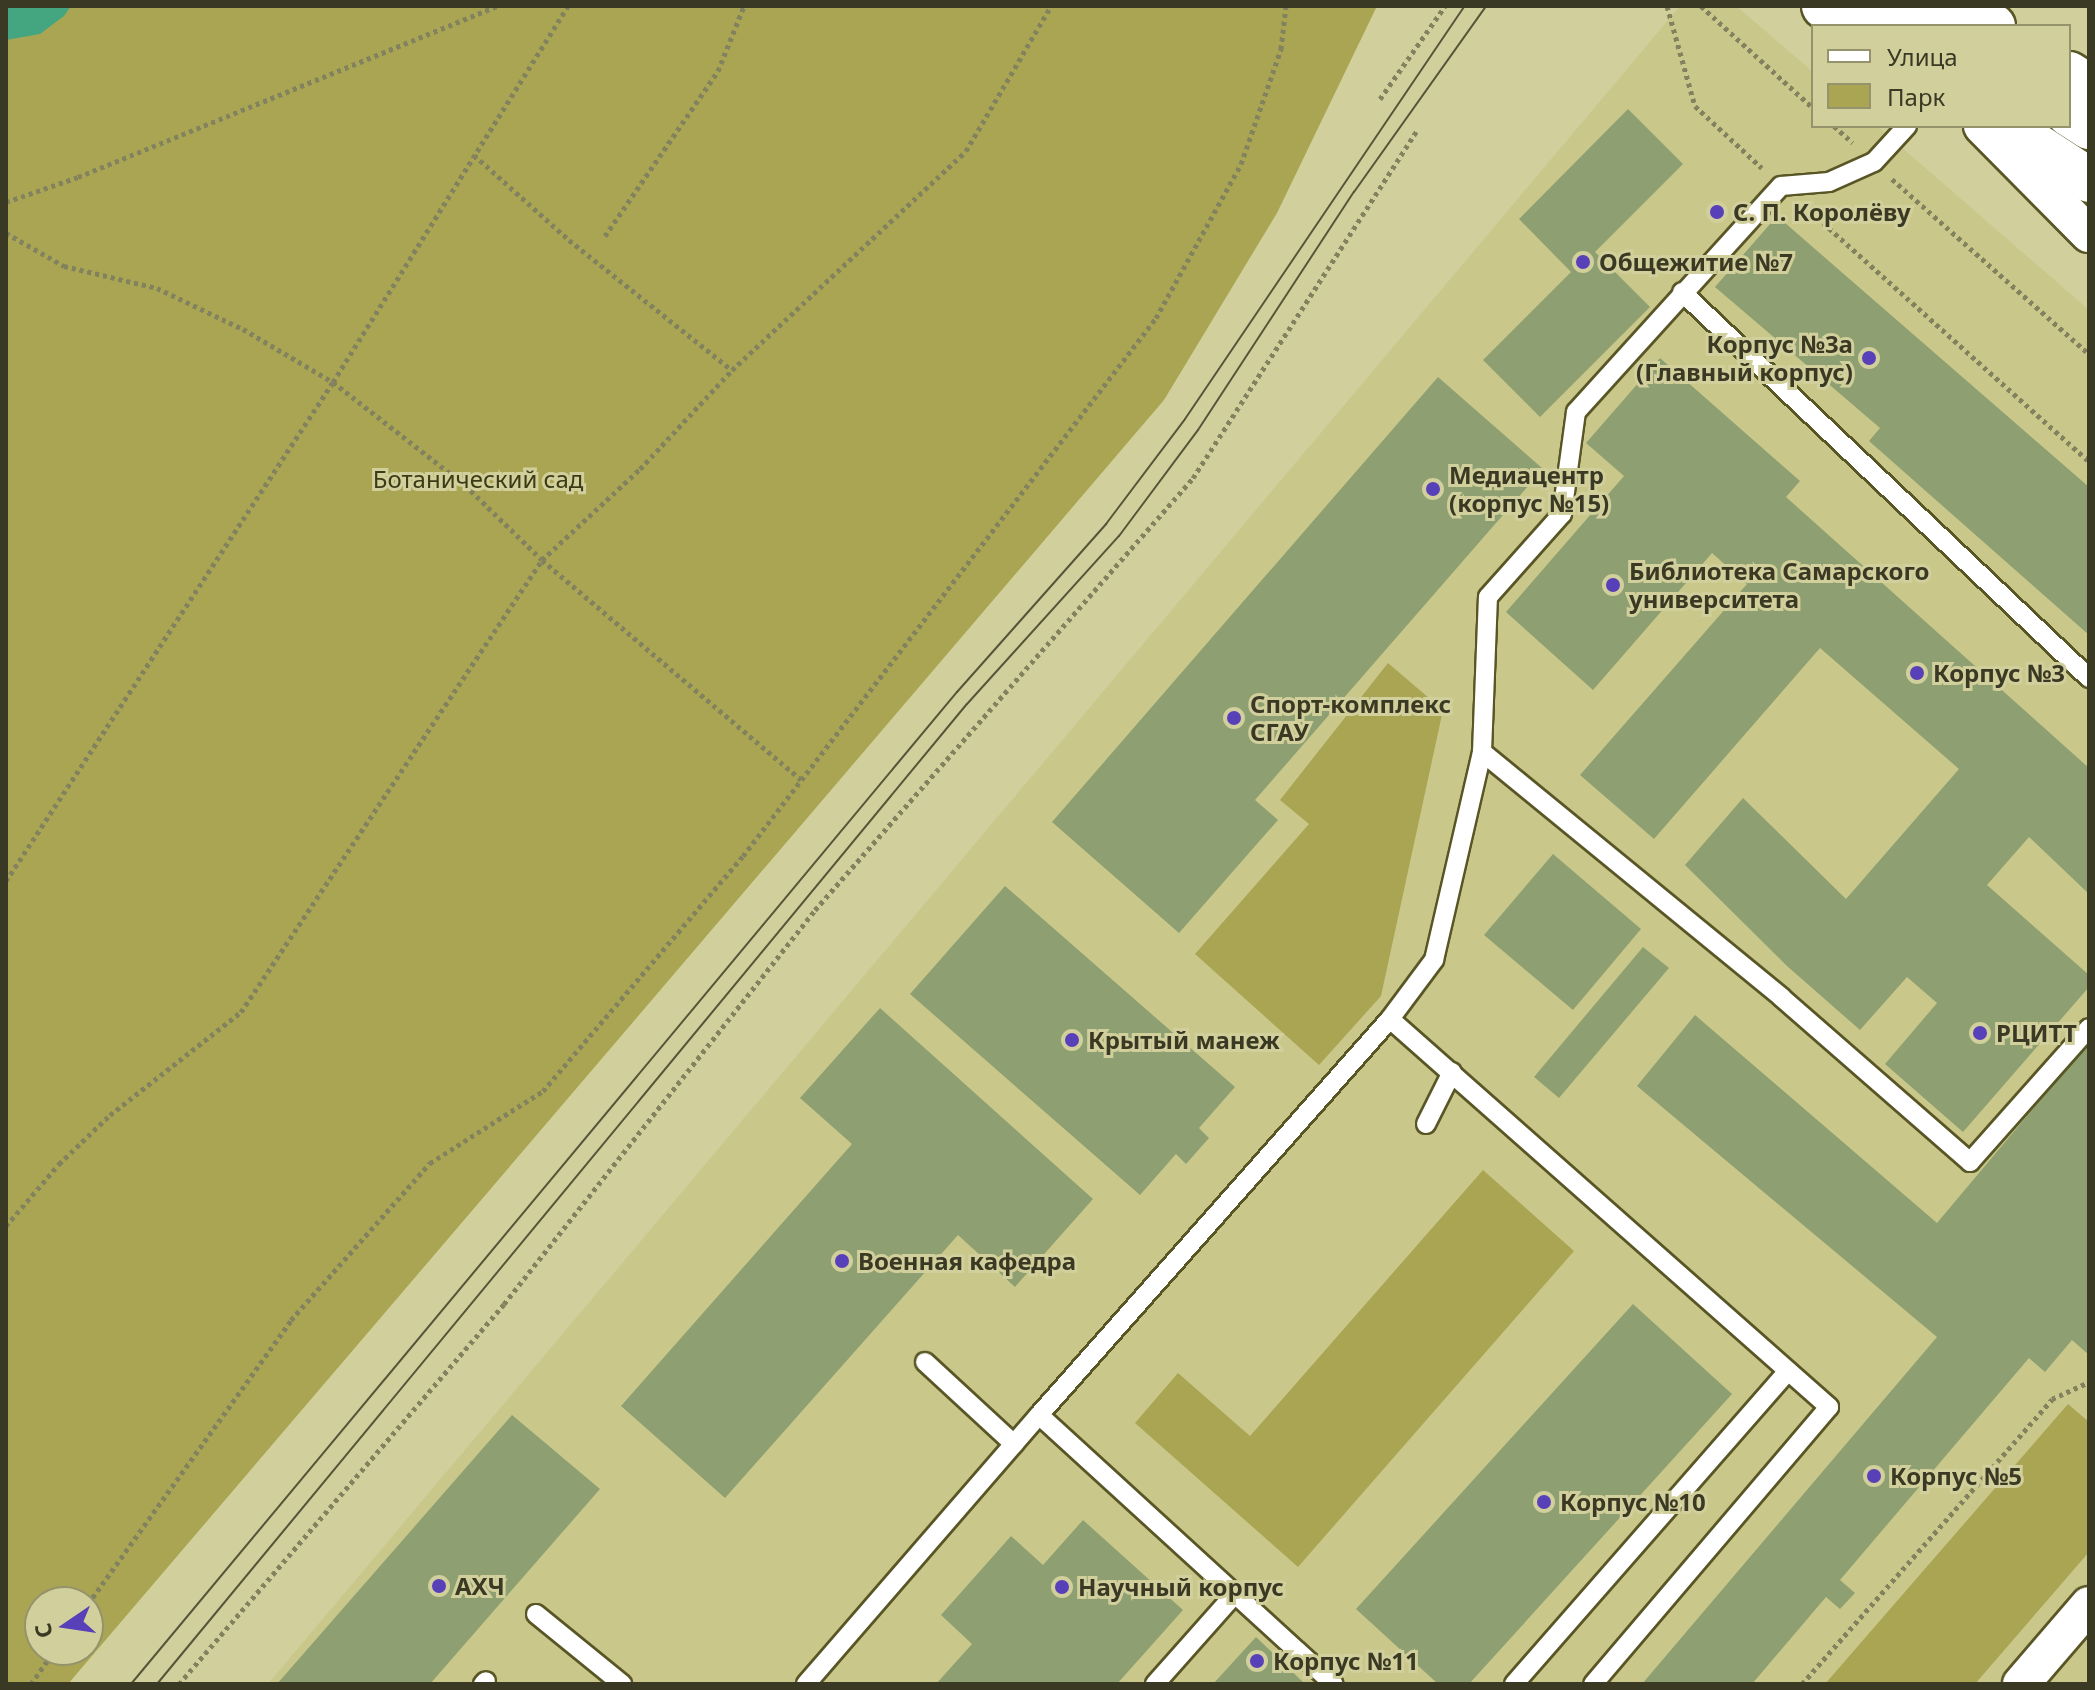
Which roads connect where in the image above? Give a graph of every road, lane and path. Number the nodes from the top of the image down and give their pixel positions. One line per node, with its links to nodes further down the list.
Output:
1 (497, 6): 31 (path)
2 (568, 6): 27 (path)
3 (744, 6): 34 (path)
4 (1051, 6): 37 (path)
5 (1286, 6): 43 (path)
6 (1445, 6): 19 (path)
7 (1667, 6): 29 (path)
8 (1701, 6): 20 (path)
9 (1824, 6): 13 (main road)
10 (1867, 6): 14 (street)
11 (1901, 6): 15 (main road)
12 (1962, 6): 16 (main road)
13 (1851, 24)
14 (1884, 24)
15 (1929, 24)
16 (1990, 24)
17 (2071, 75): 18 (main road)
18 (2089, 87)
19 (1380, 99)
20 (1811, 106)
21 (2071, 115): 22 (main road)
22 (2089, 127)
23 (1905, 128): 29 (lane)
24 (1984, 128): 33 (street)
25 (2009, 128): 28 (main road)
26 (1417, 130): 61 (path)
27 (474, 155): 37 (path); 38 (path)
28 (2089, 180)
29 (1781, 186): 35 (lane); 39 (path)
30 (1904, 191): 36 (path)
31 (6, 202)
32 (6, 233): 38 (path)
33 (2089, 234)
34 (605, 236)
35 (1682, 292): 41 (lane); 42 (lane)
36 (2089, 354)
37 (732, 370): 40 (path)
38 (333, 382): 40 (path); 44 (path)
39 (2089, 461)
40 (542, 560): 43 (path); 49 (path)
41 (2089, 678)
42 (1482, 752): 45 (lane); 46 (lane)
43 (803, 781): 55 (path)
44 (6, 881)
45 (1390, 1019): 47 (lane); 53 (lane)
46 (2089, 1028)
47 (1452, 1072): 48 (lane); 51 (lane)
48 (1426, 1124)
49 (6, 1226)
50 (925, 1362): 54 (lane)
51 (1788, 1371): 66 (lane); 67 (lane)
52 (2089, 1382): 68 (path)
53 (1039, 1415): 54 (lane); 56 (lane)
54 (1014, 1444): 63 (lane)
55 (101, 1586)
56 (1235, 1594): 64 (lane); 65 (lane)
57 (2089, 1605): 69 (street)
58 (536, 1614): 62 (lane)
59 (44, 1666): 60 (path)
60 (31, 1684)
61 (179, 1684)
62 (622, 1684)
63 (806, 1684)
64 (1155, 1684)
65 (1334, 1684)
66 (1514, 1684)
67 (1593, 1684)
68 (1802, 1684)
69 (2021, 1684)

